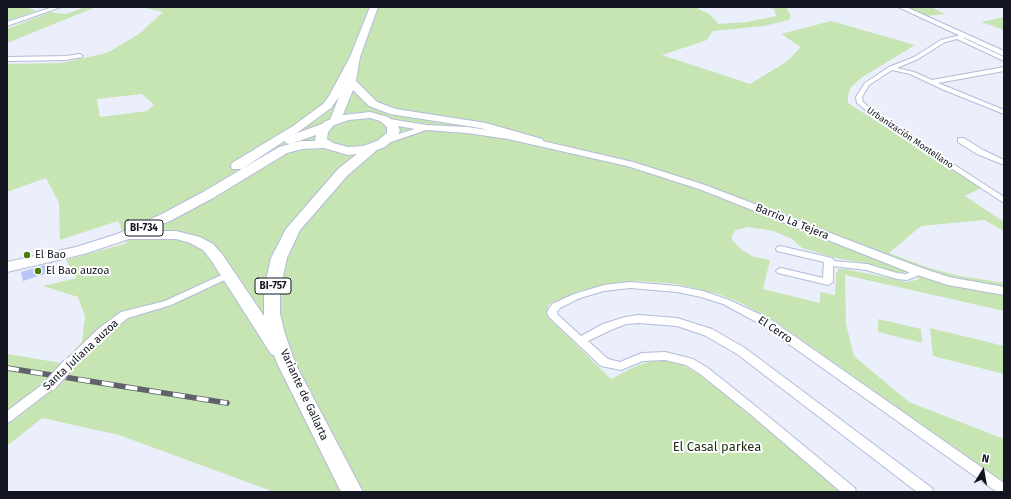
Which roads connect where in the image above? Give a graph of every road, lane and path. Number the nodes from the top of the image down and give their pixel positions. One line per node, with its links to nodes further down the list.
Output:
1 (58, 7): 4 (street)
2 (374, 7): 8 (main road)
3 (901, 7): 5 (street)
4 (7, 24)
5 (961, 37): 6 (street); 10 (street); 11 (street, Urbanización Montellano)
6 (1004, 54)
7 (80, 56): 9 (street)
8 (355, 57): 14 (main road); 28 (main road)
9 (7, 59)
10 (1004, 59)
11 (891, 68): 13 (street); 30 (street, Urbanización Montellano)
12 (1004, 69): 13 (street)
13 (932, 82): 15 (street)
14 (353, 83): 16 (main road); 17 (main road); 23 (main road)
15 (1004, 112)
16 (370, 115): 17 (main road); 18 (main road)
17 (336, 120): 19 (main road)
18 (389, 122): 20 (street); 21 (main road)
19 (325, 127): 24 (main road); 28 (main road, BI-734)
20 (427, 128): 21 (street); 23 (street, Barrio La Tejera)
21 (388, 140): 25 (main road)
22 (960, 140): 27 (street)
23 (538, 142): 35 (street, Barrio La Tejera)
24 (325, 144): 26 (main road); 31 (main road, BI-734)
25 (373, 148): 26 (main road); 29 (main road, Variante de Gallarta / BI-757)
26 (340, 150): 29 (main road)
27 (1004, 163)
28 (238, 166): 34 (main road, BI-734)
29 (343, 172): 40 (main road, Variante de Gallarta / BI-757)
30 (1004, 201)
31 (122, 237): 34 (main road, BI-734); 37 (main road)
32 (780, 249): 33 (street)
33 (829, 263): 35 (street); 36 (street)
34 (11, 266)
35 (914, 270): 38 (street, Barrio La Tejera)
36 (781, 271)
37 (228, 275): 40 (main road); 41 (street, Santa Juliana auzoa, bridge)
38 (1004, 291)
39 (580, 341): 42 (street, El Cerro); 44 (street, El Cerro); 45 (street)
40 (287, 365): 43 (main road, Variante de Gallarta / BI-757)
41 (7, 418)
42 (1004, 490)
43 (352, 492)
44 (850, 492)
45 (928, 492)

